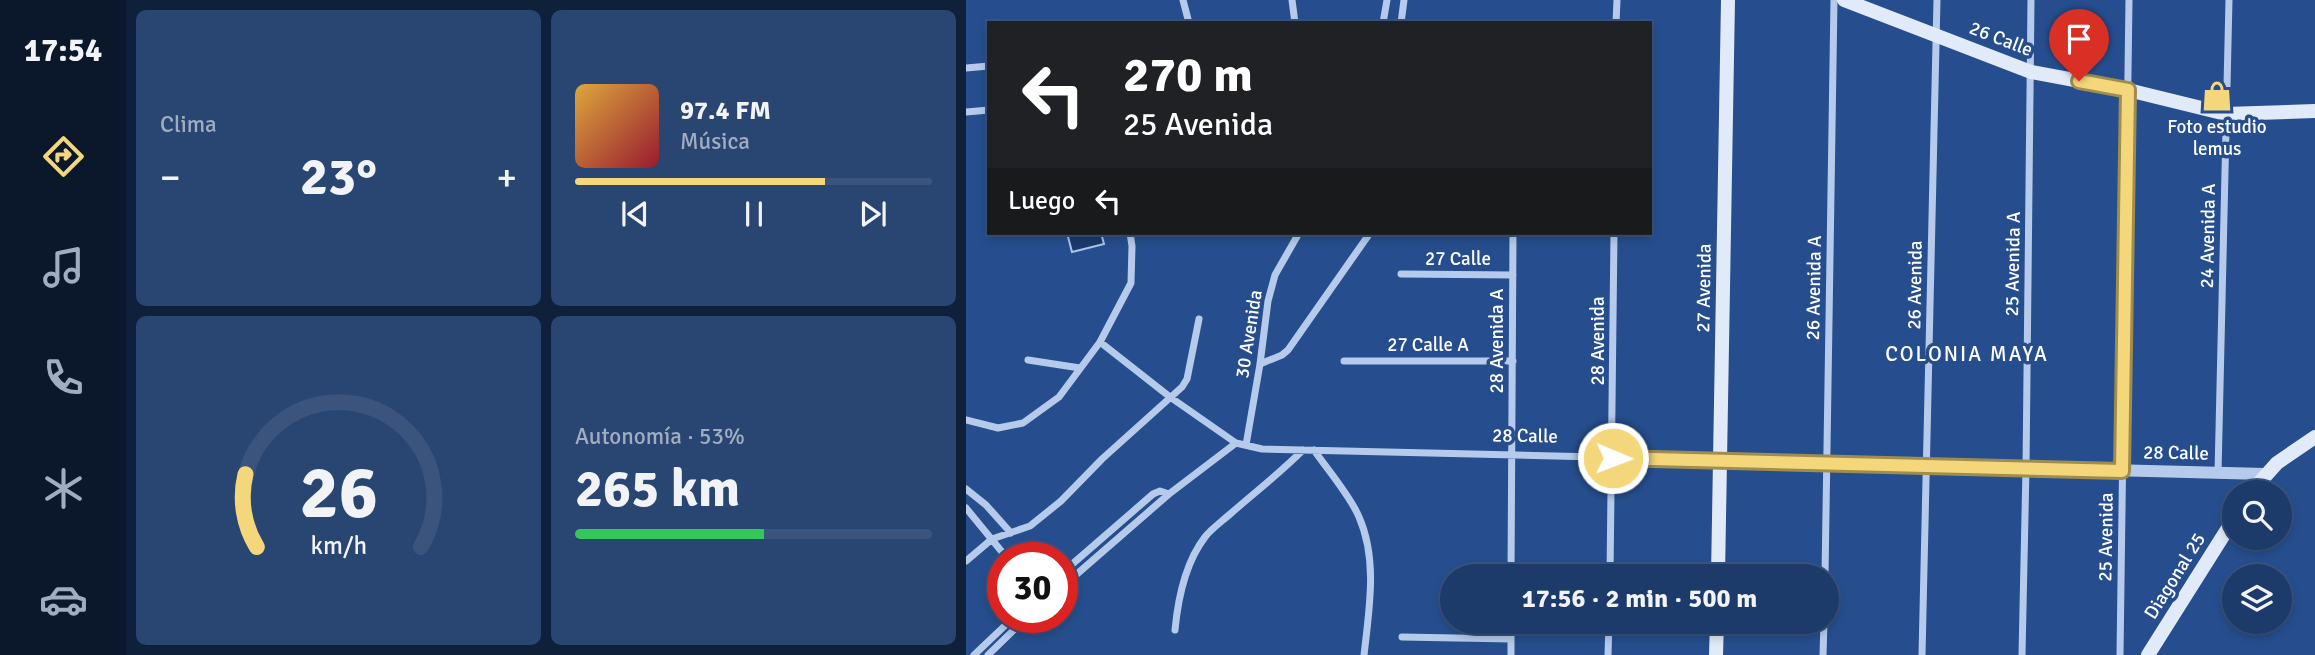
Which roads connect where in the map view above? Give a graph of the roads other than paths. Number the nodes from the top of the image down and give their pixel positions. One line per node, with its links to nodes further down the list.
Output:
1 (1183, 0): 13 (street)
2 (1292, 0): 14 (street)
3 (1387, 0): 15 (street)
4 (1404, 0): 16 (street)
5 (1617, 0): 17 (street)
6 (1728, 0): 50 (main road, 27 Avenida)
7 (1834, 0): 51 (street, 26 Avenida A)
8 (1844, 0): 18 (main road, 26 Calle)
9 (1937, 0): 18 (street, 26 Avenida)
10 (2031, 0): 21 (street, 25 Avenida A)
11 (2129, 0): 22 (street, 25 Avenida)
12 (2229, 0): 26 (street, 24 Avenida A)
13 (1188, 21)
14 (1295, 21)
15 (1383, 21)
16 (1401, 21)
17 (1616, 21)
18 (1937, 35): 21 (main road, 26 Calle); 52 (street, 26 Avenida)
19 (987, 66): 20 (street)
20 (966, 68)
21 (2031, 72): 22 (main road, 26 Calle); 53 (street, 25 Avenida A)
22 (2128, 90): 26 (main road, 26 Calle); 54 (street, 25 Avenida)
23 (987, 110): 25 (street)
24 (2315, 111): 26 (main road, 26 Calle)
25 (966, 113)
26 (2226, 114): 55 (street, 24 Avenida A)
27 (1130, 235): 35 (street)
28 (1298, 235): 39 (street, 30 Avenida)
29 (1369, 235): 39 (street)
30 (1513, 235): 33 (street, 28 Avenida A)
31 (1614, 235): 49 (street, 28 Avenida)
32 (1401, 274): 33 (street, 27 Calle)
33 (1513, 275): 38 (street, 28 Avenida A)
34 (1199, 319): 41 (street)
35 (1100, 342): 40 (street); 41 (street)
36 (1028, 360): 40 (street)
37 (1344, 361): 38 (street, 27 Calle A)
38 (1513, 361): 48 (street, 28 Avenida A)
39 (1260, 364): 45 (street, 30 Avenida)
40 (1080, 368): 42 (street)
41 (1170, 397): 44 (street); 61 (street)
42 (966, 420)
43 (2315, 437): 56 (main road)
44 (1236, 443): 45 (street, 28 Calle); 59 (street)
45 (1246, 445): 46 (street, 28 Calle)
46 (1303, 450): 47 (street, 28 Calle); 72 (street)
47 (1314, 450): 48 (street, 28 Calle); 83 (street)
48 (1512, 455): 49 (street, 28 Calle); 67 (street, 28 Avenida A)
49 (1613, 458): 50 (street, 28 Calle); 68 (street, 28 Avenida)
50 (1720, 460): 51 (street, 28 Calle); 69 (main road, 27 Avenida)
51 (1827, 463): 52 (street, 28 Calle); 70 (street, 26 Avenida A)
52 (1926, 466): 53 (street, 28 Calle); 88 (street, 26 Avenida)
53 (2026, 468): 54 (street, 28 Calle); 89 (street, 25 Avenida A)
54 (2122, 471): 55 (street, 28 Calle); 90 (street, 25 Avenida)
55 (2218, 473): 56 (street, 28 Calle)
56 (2265, 474): 57 (main road)
57 (2260, 480)
58 (966, 489): 61 (street)
59 (1169, 494): 65 (street); 71 (street)
60 (966, 508): 63 (street)
61 (1011, 533): 63 (street)
62 (2222, 538): 91 (main road, Diagonal 25)
63 (992, 539): 64 (street); 66 (street)
64 (994, 542)
65 (1078, 559)
66 (966, 561)
67 (1511, 564)
68 (1610, 564)
69 (1718, 564)
70 (1825, 564)
71 (1078, 573)
72 (1175, 630)
73 (997, 633): 81 (street)
74 (1011, 633): 82 (street)
75 (1511, 634): 80 (street)
76 (1609, 634): 85 (street)
77 (1717, 634): 86 (main road)
78 (1824, 634): 87 (street)
79 (1402, 637): 80 (street)
80 (1511, 639): 84 (street)
81 (974, 655)
82 (988, 655)
83 (1364, 655)
84 (1510, 655)
85 (1608, 655)
86 (1716, 655)
87 (1823, 655)
88 (1922, 655)
89 (2022, 655)
90 (2120, 655)
91 (2148, 655)

